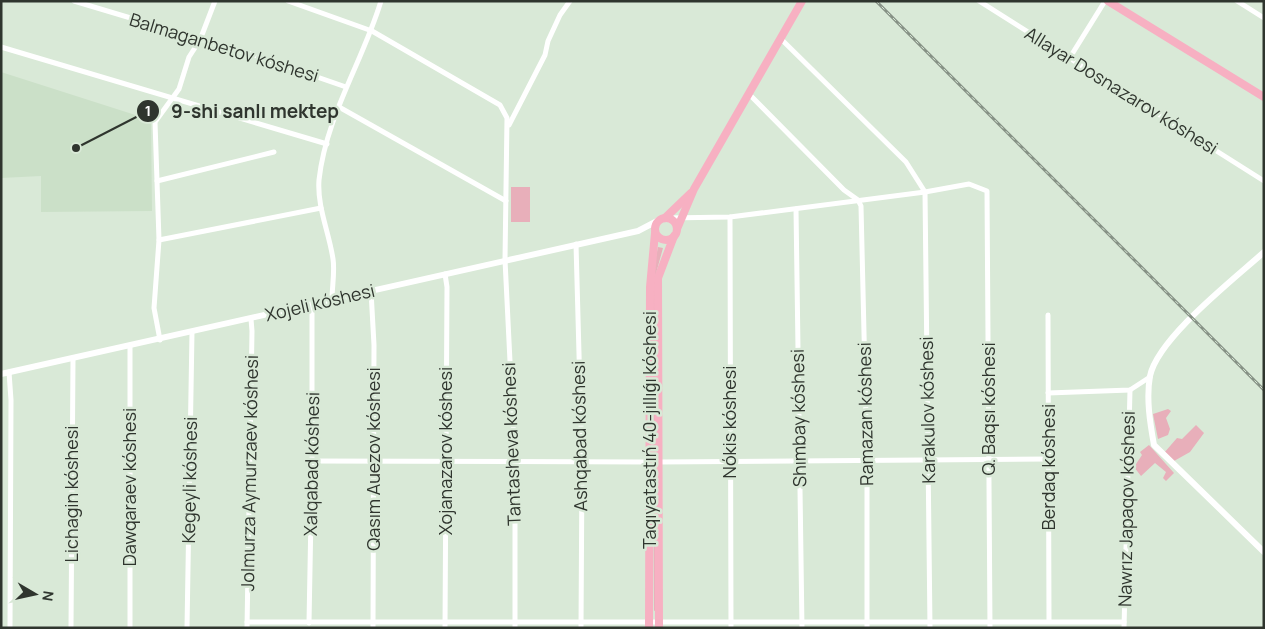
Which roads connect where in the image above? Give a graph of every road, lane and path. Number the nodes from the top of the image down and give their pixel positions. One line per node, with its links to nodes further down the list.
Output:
1 (74, 1): 13 (street, Balmaganbetov kóshesi)
2 (215, 1): 13 (street)
3 (288, 1): 11 (street)
4 (382, 1): 11 (street)
5 (570, 1): 21 (street)
6 (802, 1): 12 (main road)
7 (979, 1): 15 (street, Allayar Dosnazarov kóshesi)
8 (1106, 1): 15 (street); 18 (main road)
9 (1237, 1): 10 (street)
10 (1264, 18)
11 (372, 31): 16 (street); 21 (street)
12 (780, 38): 17 (main road); 27 (street)
13 (200, 40): 16 (street, Balmaganbetov kóshesi); 19 (street)
14 (1, 47): 19 (street)
15 (1069, 59): 25 (street, Allayar Dosnazarov kóshesi)
16 (346, 87): 20 (street)
17 (749, 94): 26 (main road); 28 (street)
18 (1264, 97)
19 (174, 99): 22 (street); 24 (street)
20 (339, 107): 22 (street); 29 (street)
21 (507, 128): 29 (street, Tantasheva kóshesi)
22 (327, 144): 30 (street)
23 (274, 152): 24 (street)
24 (157, 181): 38 (street)
25 (1264, 181)
26 (694, 189): 33 (main road); 34 (main road)
27 (925, 192): 28 (street); 57 (street, Q. Baqsı kóshesi); 61 (street, Karakulov kóshesi)
28 (858, 200): 31 (street); 60 (street, Ramazan kóshesi)
29 (506, 201): 41 (street, Tantasheva kóshesi)
30 (321, 208): 38 (street); 44 (street)
31 (796, 209): 32 (street); 64 (street, Shımbay kóshesi)
32 (730, 217): 33 (street); 63 (street, Nókis kóshesi)
33 (682, 218): 34 (street); 36 (main road)
34 (664, 219): 35 (street); 36 (main road); 37 (main road)
35 (638, 231): 37 (street); 39 (street, Xojeli kóshesi)
36 (675, 233): 37 (main road); 67 (main road, Taqıyatastıń 40-jıllıǵı kóshesi)
37 (655, 234): 66 (main road, Taqıyatastıń 40-jıllıǵı kóshesi)
38 (159, 240): 49 (street)
39 (576, 244): 41 (street, Xojeli kóshesi); 69 (street, Ashqabad kóshesi)
40 (1264, 252): 54 (street)
41 (505, 260): 42 (street, Xojeli kóshesi); 68 (street, Tantasheva kóshesi)
42 (444, 274): 43 (street, Xojeli kóshesi); 65 (street, Xojanazarov kóshesi)
43 (371, 291): 44 (street, Xojeli kóshesi); 59 (street, Qasım Auezov kóshesi)
44 (332, 300): 45 (street, Xojeli kóshesi)
45 (312, 305): 47 (street, Xojeli kóshesi); 62 (street, Xalqabad kóshesi)
46 (1048, 314): 56 (street, Berdaq kóshesi)
47 (251, 319): 48 (street, Xojeli kóshesi); 74 (street, Jolmurza Aymurzaev kóshesi)
48 (192, 332): 49 (street, Xojeli kóshesi); 89 (street, Kegeyli kóshesi)
49 (160, 340): 50 (street, Xojeli kóshesi)
50 (130, 347): 51 (street, Xojeli kóshesi); 88 (street, Dawqaraev kóshesi)
51 (73, 360): 52 (street, Xojeli kóshesi); 87 (street, Lichagin kóshesi)
52 (9, 372): 53 (street, Xojeli kóshesi); 86 (street)
53 (1, 374)
54 (1150, 376): 55 (street); 70 (street, Nawrız Japaqov kóshesi)
55 (1130, 390): 56 (street); 82 (street, Nawrız Japaqov kóshesi)
56 (1048, 393): 58 (street, Berdaq kóshesi)
57 (989, 459): 58 (street); 61 (street); 71 (street, Q. Baqsı kóshesi)
58 (1048, 459): 72 (street, Berdaq kóshesi)
59 (374, 460): 62 (street); 65 (street); 83 (street, Qasım Auezov kóshesi)
60 (867, 460): 61 (street); 64 (street); 80 (street, Ramazan kóshesi)
61 (928, 460): 81 (street, Karakulov kóshesi)
62 (312, 461): 73 (street, Xalqabad kóshesi)
63 (729, 461): 64 (street); 67 (street); 78 (street, Nókis kóshesi)
64 (800, 461): 79 (street, Shımbay kóshesi)
65 (446, 462): 68 (street); 84 (street, Xojanazarov kóshesi)
66 (650, 462): 69 (street); 76 (main road, Taqıyatastıń 40-jıllıǵı kóshesi)
67 (659, 462): 77 (main road, Taqıyatastıń 40-jıllıǵı kóshesi)
68 (515, 463): 69 (street); 85 (street, Tantasheva kóshesi)
69 (582, 463): 75 (street, Ashqabad kóshesi)
70 (1264, 552)
71 (990, 620): 72 (street); 81 (street); 90 (street, Q. Baqsı kóshesi)
72 (1049, 620): 82 (street)
73 (309, 623): 74 (street); 83 (street)
74 (247, 625)
75 (581, 625): 76 (street); 85 (street)
76 (649, 625): 77 (street)
77 (659, 625): 78 (street)
78 (731, 625): 79 (street)
79 (802, 625): 80 (street)
80 (867, 625): 81 (street)
81 (930, 625)
82 (1124, 625)
83 (373, 626): 84 (street)
84 (445, 626): 85 (street)
85 (515, 626)
86 (10, 628)
87 (71, 628)
88 (130, 628)
89 (187, 628)
90 (990, 628)

